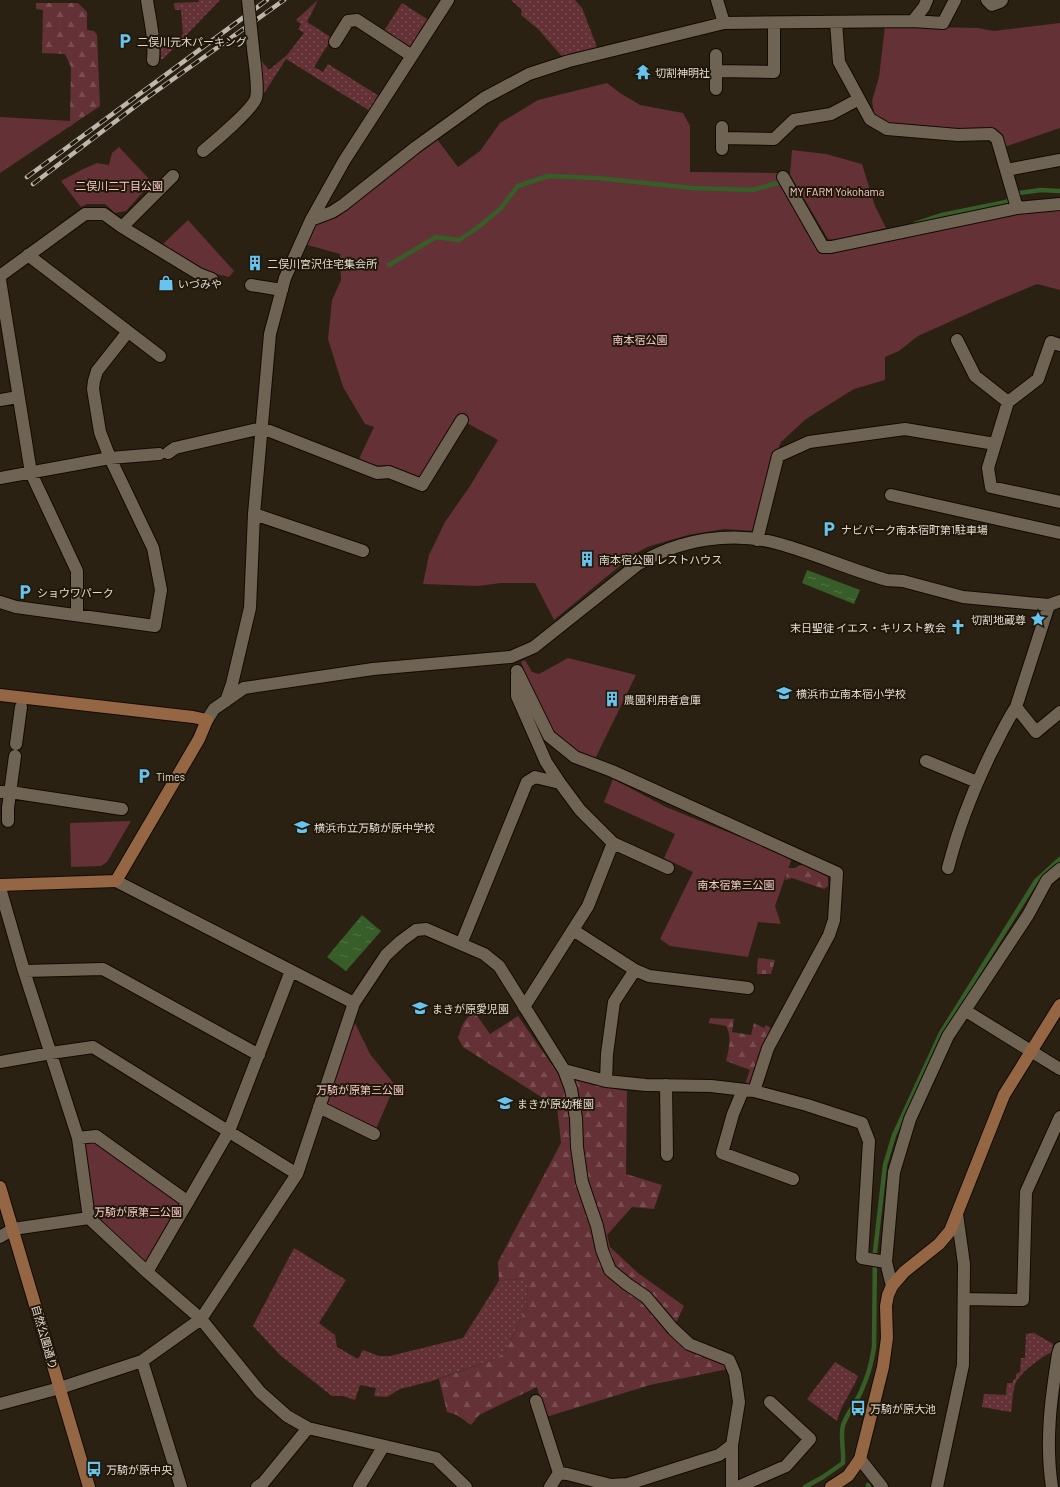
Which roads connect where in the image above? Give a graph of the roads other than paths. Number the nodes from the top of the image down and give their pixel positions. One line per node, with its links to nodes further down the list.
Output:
1 (146, 0): 16 (street)
2 (248, 0): 21 (street, bridge)
3 (448, 0): 15 (street)
4 (717, 0): 11 (street)
5 (927, 0): 9 (street)
6 (955, 0): 9 (street)
7 (986, 0): 8 (street)
8 (1002, 0)
9 (913, 21): 10 (street)
10 (836, 22): 12 (street); 19 (street)
11 (724, 23): 12 (street); 28 (street)
12 (774, 23): 17 (street)
13 (335, 42): 15 (street)
14 (716, 55): 17 (street)
15 (412, 56): 28 (street)
16 (154, 60)
17 (716, 71): 18 (street)
18 (716, 89)
19 (859, 99): 20 (street); 23 (street)
20 (722, 138)
21 (203, 151)
22 (1060, 160): 23 (street)
23 (1006, 170): 27 (street)
24 (173, 176): 29 (street)
25 (783, 177): 27 (street)
26 (1060, 204): 27 (street)
27 (1017, 208)
28 (311, 220): 35 (street)
29 (122, 227): 30 (street); 32 (street)
30 (28, 255): 31 (street); 36 (street)
31 (0, 276)
32 (212, 278)
33 (0, 280): 40 (street)
34 (251, 285): 35 (street)
35 (282, 290): 44 (street)
36 (127, 333): 39 (street); 46 (street)
37 (957, 340): 42 (street)
38 (1060, 344): 42 (street)
39 (160, 356)
40 (18, 397): 41 (street); 47 (street)
41 (0, 400)
42 (1008, 402): 45 (street)
43 (462, 420): 44 (street)
44 (262, 428): 46 (street); 51 (street)
45 (995, 444): 50 (street); 53 (street)
46 (110, 458): 47 (street); 58 (street)
47 (31, 473): 48 (street); 58 (street)
48 (0, 478)
49 (892, 495): 52 (street)
50 (1060, 502)
51 (254, 514): 54 (street); 62 (street)
52 (1060, 533)
53 (757, 540): 57 (street); 59 (street)
54 (363, 551)
55 (1060, 590): 57 (street)
56 (0, 602): 58 (street)
57 (1055, 603): 64 (street)
58 (77, 615)
59 (511, 656): 60 (street); 62 (street)
60 (517, 672): 69 (street); 97 (street)
61 (0, 695): 66 (street)
62 (226, 701): 66 (street)
63 (21, 707): 70 (street)
64 (1016, 707): 65 (street); 68 (street)
65 (1060, 712)
66 (207, 720): 77 (street)
67 (926, 760): 68 (street)
68 (977, 782): 75 (street)
69 (560, 783): 73 (street); 80 (street)
70 (5, 792): 71 (street); 72 (street)
71 (122, 809)
72 (8, 821)
73 (613, 843): 74 (street); 79 (street)
74 (668, 868)
75 (948, 868)
76 (1060, 869): 88 (street)
77 (116, 881): 78 (street); 83 (street)
78 (0, 887): 82 (street)
79 (573, 930): 81 (street); 87 (street)
80 (461, 944): 85 (street); 87 (street)
81 (634, 970): 84 (street); 95 (street)
82 (24, 971): 90 (street); 91 (street)
83 (292, 971): 85 (street); 91 (street)
84 (748, 988)
85 (354, 1003): 98 (street)
86 (1060, 1004): 89 (street)
87 (524, 1007): 94 (street)
88 (966, 1011): 89 (street); 112 (street)
89 (1030, 1051): 93 (street); 108 (street)
90 (51, 1053): 92 (street); 100 (street); 102 (street)
91 (259, 1055): 100 (street)
92 (0, 1062)
93 (1060, 1069)
94 (564, 1070): 95 (street); 125 (street)
95 (606, 1081): 96 (street)
96 (666, 1085): 97 (street); 103 (street)
97 (749, 1091): 105 (street); 112 (street)
98 (319, 1107): 101 (street); 104 (street)
99 (1060, 1117): 115 (street)
100 (230, 1131): 104 (street); 107 (street)
101 (374, 1134)
102 (78, 1138): 107 (street); 109 (street)
103 (667, 1155)
104 (297, 1174): 116 (street)
105 (793, 1179)
106 (0, 1187): 110 (street, 自然公園通り)
107 (188, 1202): 113 (street)
108 (957, 1214): 114 (street); 115 (street)
109 (89, 1218): 110 (street); 113 (street)
110 (13, 1229): 111 (street); 120 (street, 自然公園通り)
111 (0, 1237)
112 (878, 1261): 114 (street)
113 (147, 1272): 116 (street)
114 (892, 1286): 127 (street)
115 (964, 1299): 139 (street)
116 (201, 1319): 118 (street); 124 (street)
117 (1059, 1351): 119 (street); 140 (street)
118 (142, 1361): 120 (street); 131 (street)
119 (1060, 1369)
120 (60, 1388): 123 (street); 130 (street, 自然公園通り)
121 (536, 1400): 128 (street)
122 (770, 1402): 136 (street)
123 (0, 1404)
124 (308, 1428): 126 (street); 132 (street)
125 (732, 1445): 128 (street); 135 (street)
126 (383, 1447): 129 (street); 133 (street)
127 (860, 1459): 137 (street); 138 (street)
128 (559, 1473): 134 (street)
129 (458, 1484)
130 (88, 1487)
131 (181, 1487)
132 (258, 1487)
133 (359, 1487)
134 (550, 1487)
135 (732, 1487)
136 (738, 1487)
137 (831, 1487)
138 (882, 1487)
139 (937, 1487)
140 (1052, 1487)

